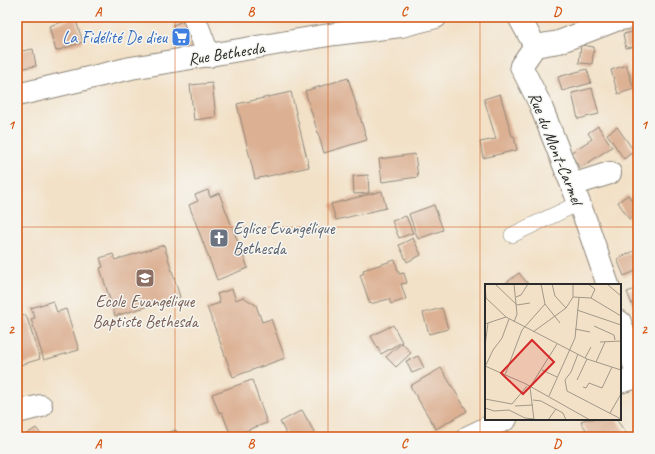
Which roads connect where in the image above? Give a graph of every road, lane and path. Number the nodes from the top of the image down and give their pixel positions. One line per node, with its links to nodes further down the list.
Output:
1 (194, 17): 6 (street)
2 (436, 17): 6 (street, Rue Bethesda)
3 (519, 17): 5 (street)
4 (632, 17): 5 (street)
5 (535, 46): 9 (street, Rue du Mont-Carmel)
6 (209, 56): 7 (street, Rue Bethesda)
7 (17, 95)
8 (610, 173): 9 (street)
9 (576, 194): 10 (lane); 11 (street, Rue du Mont-Carmel)
10 (512, 235)
11 (608, 284)
12 (621, 325): 13 (street)
13 (638, 376): 14 (street)
14 (621, 382)
15 (41, 406): 16 (street)
16 (17, 412)
17 (504, 420): 18 (street)
18 (468, 437)

